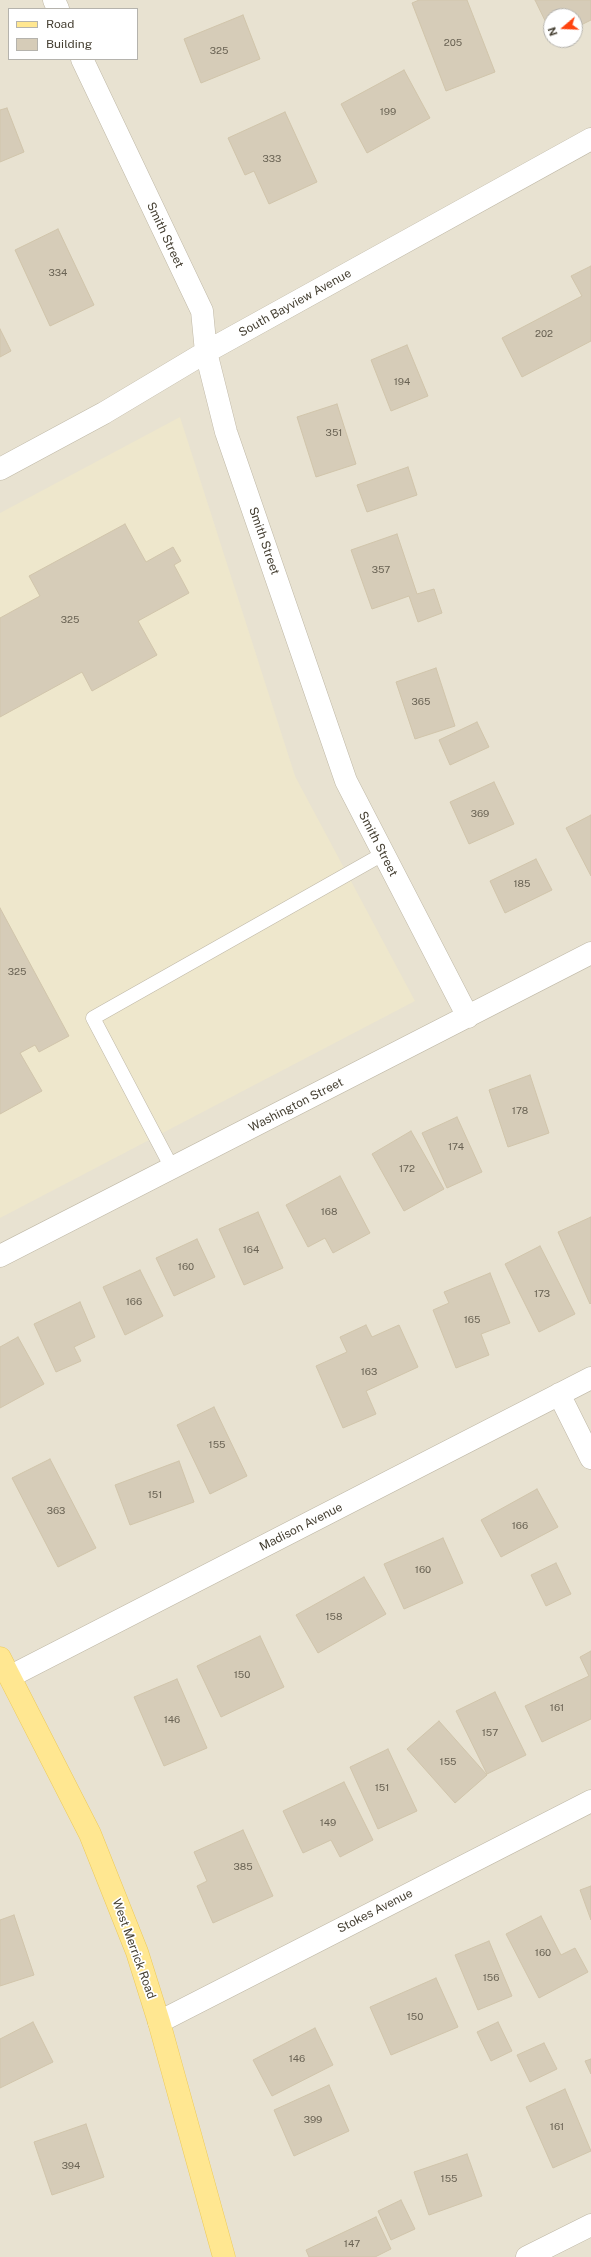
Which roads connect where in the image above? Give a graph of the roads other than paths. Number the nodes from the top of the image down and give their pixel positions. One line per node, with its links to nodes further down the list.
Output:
1 (82, 60): 3 (street, Smith Street)
2 (591, 139): 3 (street, South Bayview Avenue)
3 (206, 352): 4 (street, South Bayview Avenue); 5 (street, Smith Street)
4 (0, 469)
5 (383, 854): 7 (street, Smith Street); 8 (lane)
6 (591, 953): 7 (street, Washington Street)
7 (468, 1017): 8 (street, Washington Street)
8 (172, 1168): 9 (street, Washington Street)
9 (0, 1256)
10 (591, 1378): 11 (street, Madison Avenue)
11 (559, 1394): 12 (street); 14 (street, Madison Avenue)
12 (591, 1458)
13 (0, 1658): 14 (main road, West Merrick Road)
14 (11, 1676): 16 (main road, West Merrick Road)
15 (591, 1801): 16 (street, Stokes Avenue)
16 (158, 2022): 18 (main road, West Merrick Road)
17 (591, 2225): 19 (street)
18 (224, 2257)
19 (527, 2257)

